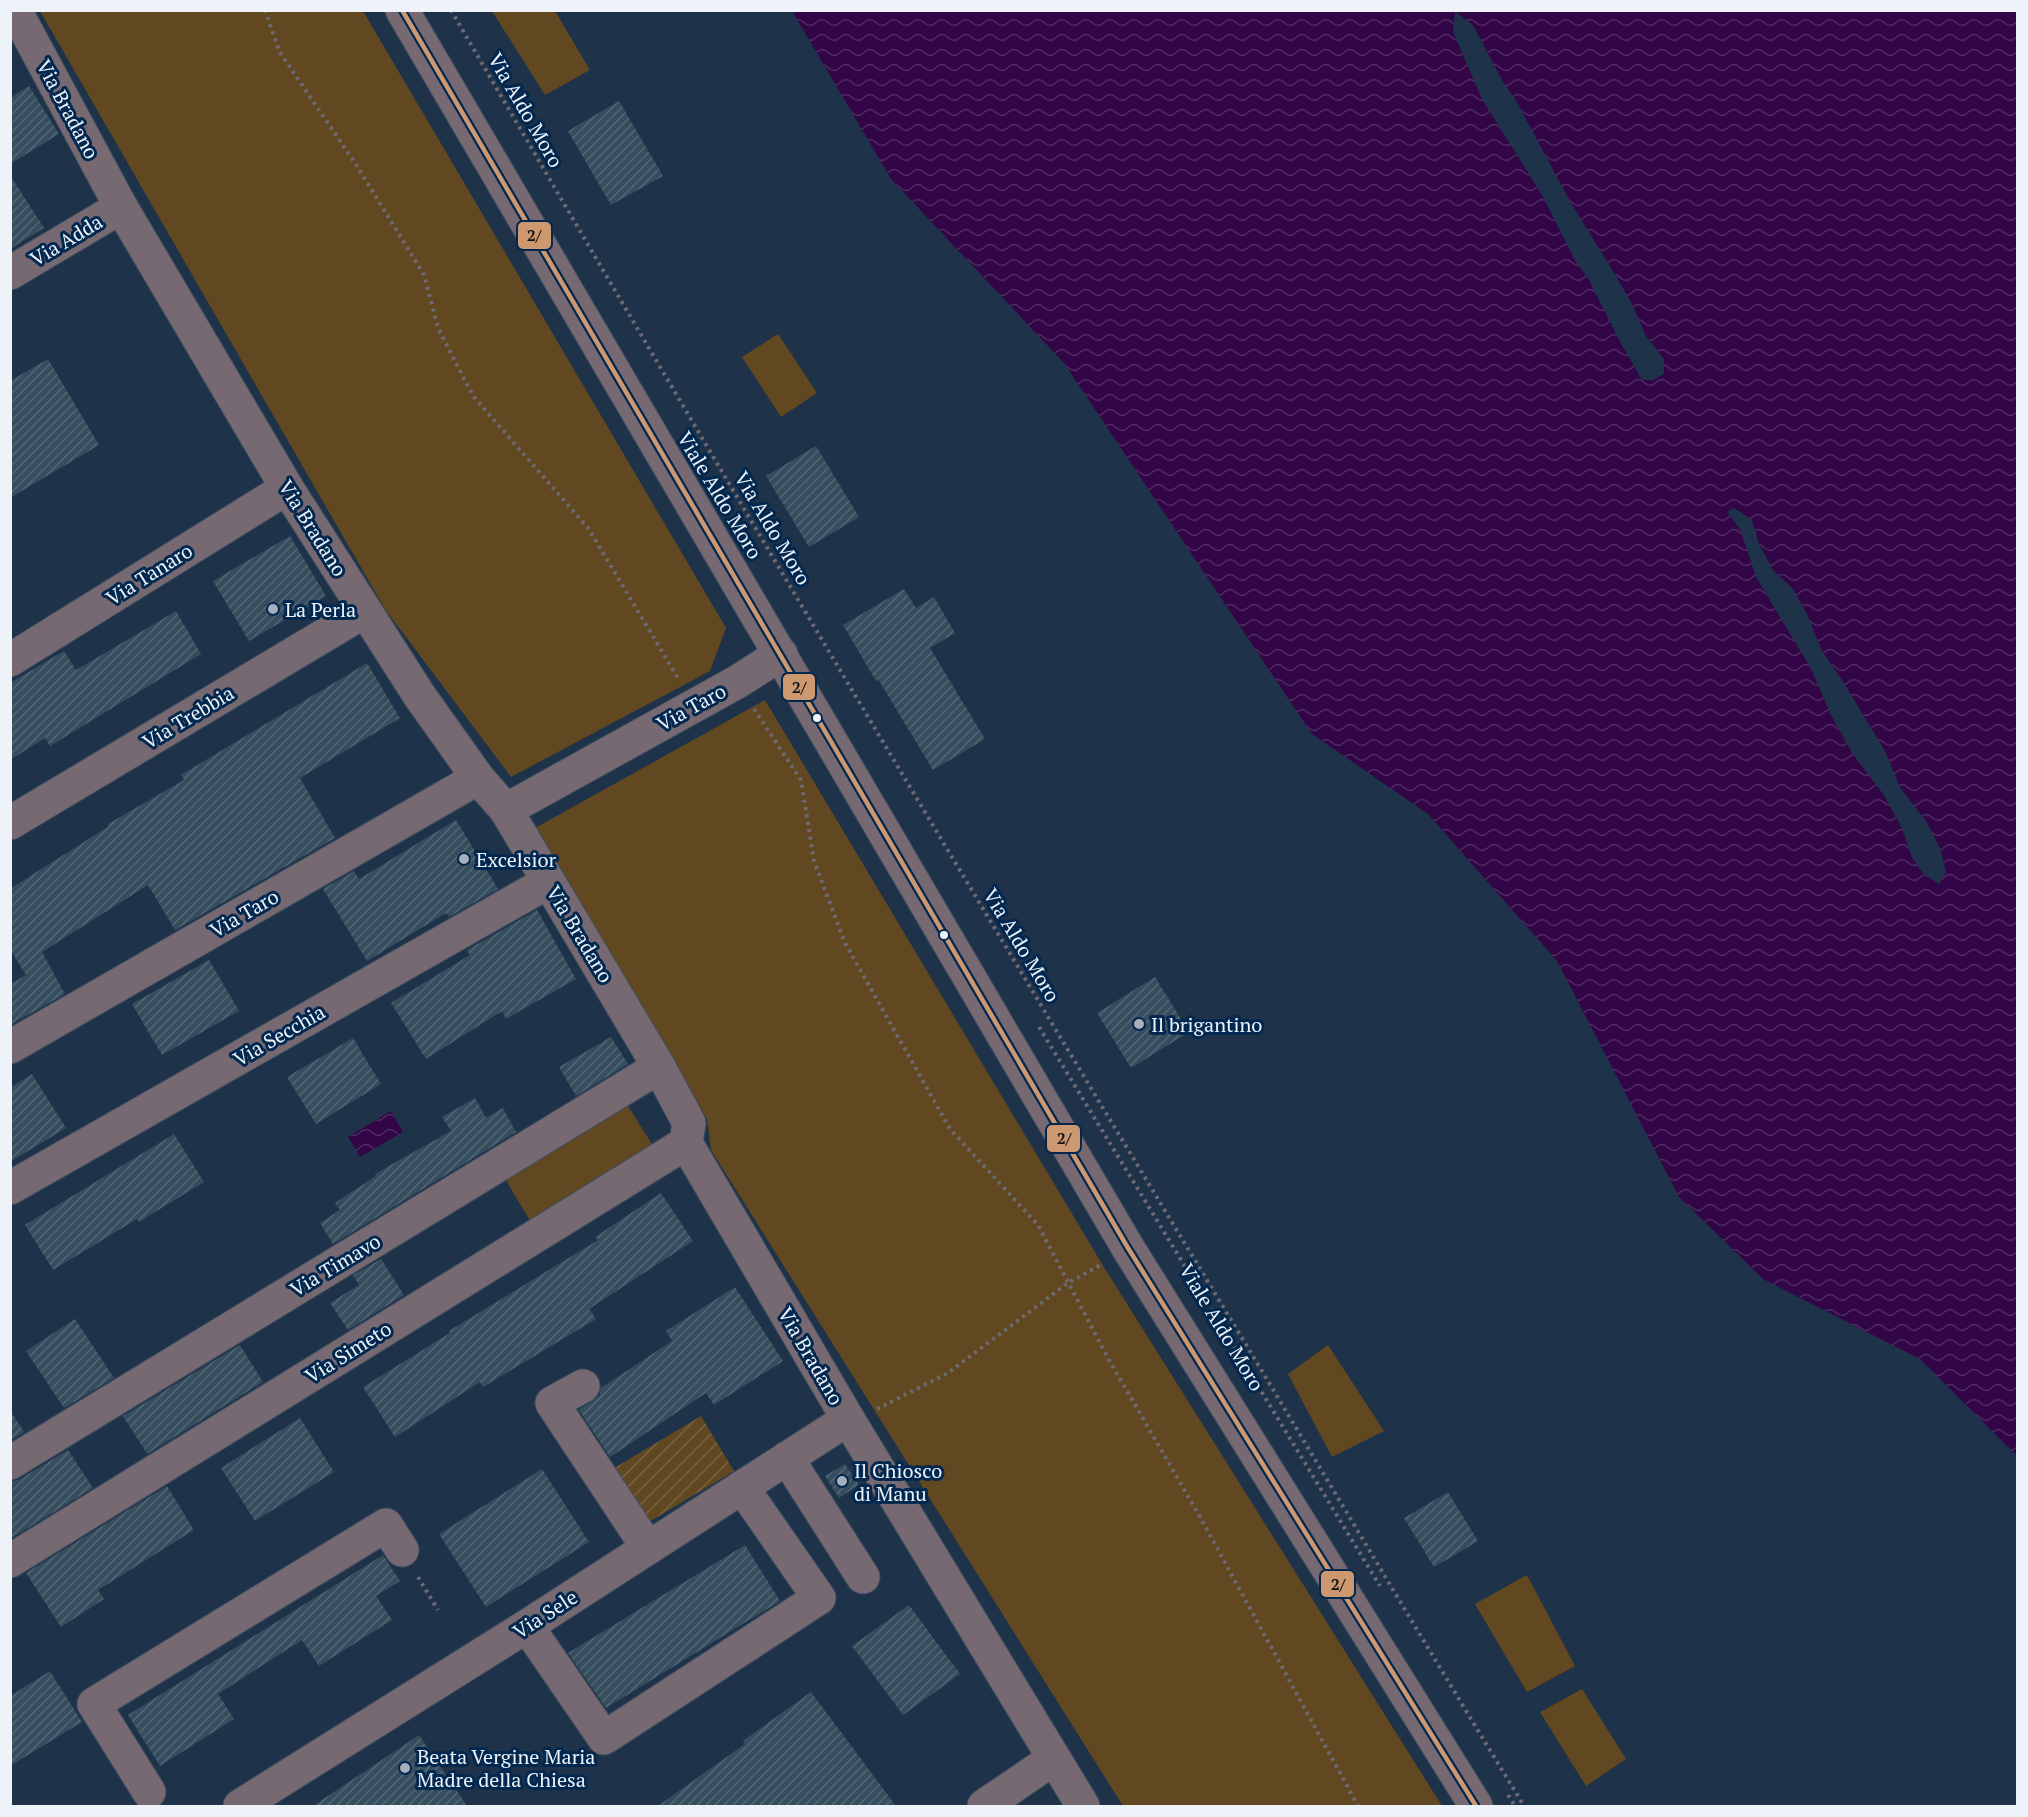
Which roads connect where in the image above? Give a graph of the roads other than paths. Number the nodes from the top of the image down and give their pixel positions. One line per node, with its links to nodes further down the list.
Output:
1 (15, 10): 3 (street, Via Bradano)
2 (402, 10): 7 (street, Viale Aldo Moro)
3 (121, 207): 4 (street, Via Adda); 5 (street, Via Bradano)
4 (10, 273)
5 (288, 488): 6 (street, Via Bradano); 8 (street, Via Tanaro)
6 (365, 611): 9 (street, Via Bradano); 11 (street, Via Trebbia)
7 (781, 654): 10 (street, Via Taro); 32 (street, Viale Aldo Moro)
8 (10, 660)
9 (478, 778): 10 (street, Via Bradano); 13 (street, Via Taro)
10 (506, 810): 12 (street, Via Bradano)
11 (10, 823)
12 (548, 882): 14 (street, Via Bradano); 16 (street, Via Secchia)
13 (10, 1047)
14 (659, 1067): 15 (street, Via Bradano); 20 (street, Via Timavo)
15 (686, 1143): 18 (street, Via Bradano); 24 (street, Via Simeto)
16 (10, 1188)
17 (583, 1386): 22 (street)
18 (848, 1419): 19 (street, Via Sele); 27 (street, Via Bradano)
19 (787, 1458): 21 (street, Via Sele); 25 (street)
20 (10, 1463)
21 (742, 1487): 22 (street, Via Sele); 26 (street)
22 (648, 1548): 26 (street, Via Sele)
23 (402, 1551): 28 (street)
24 (10, 1561)
25 (863, 1577)
26 (527, 1626): 29 (street, Via Sele)
27 (1053, 1759): 30 (street); 31 (street, Via Bradano)
28 (149, 1792)
29 (240, 1806)
30 (984, 1806)
31 (1083, 1806)
32 (1476, 1806)

